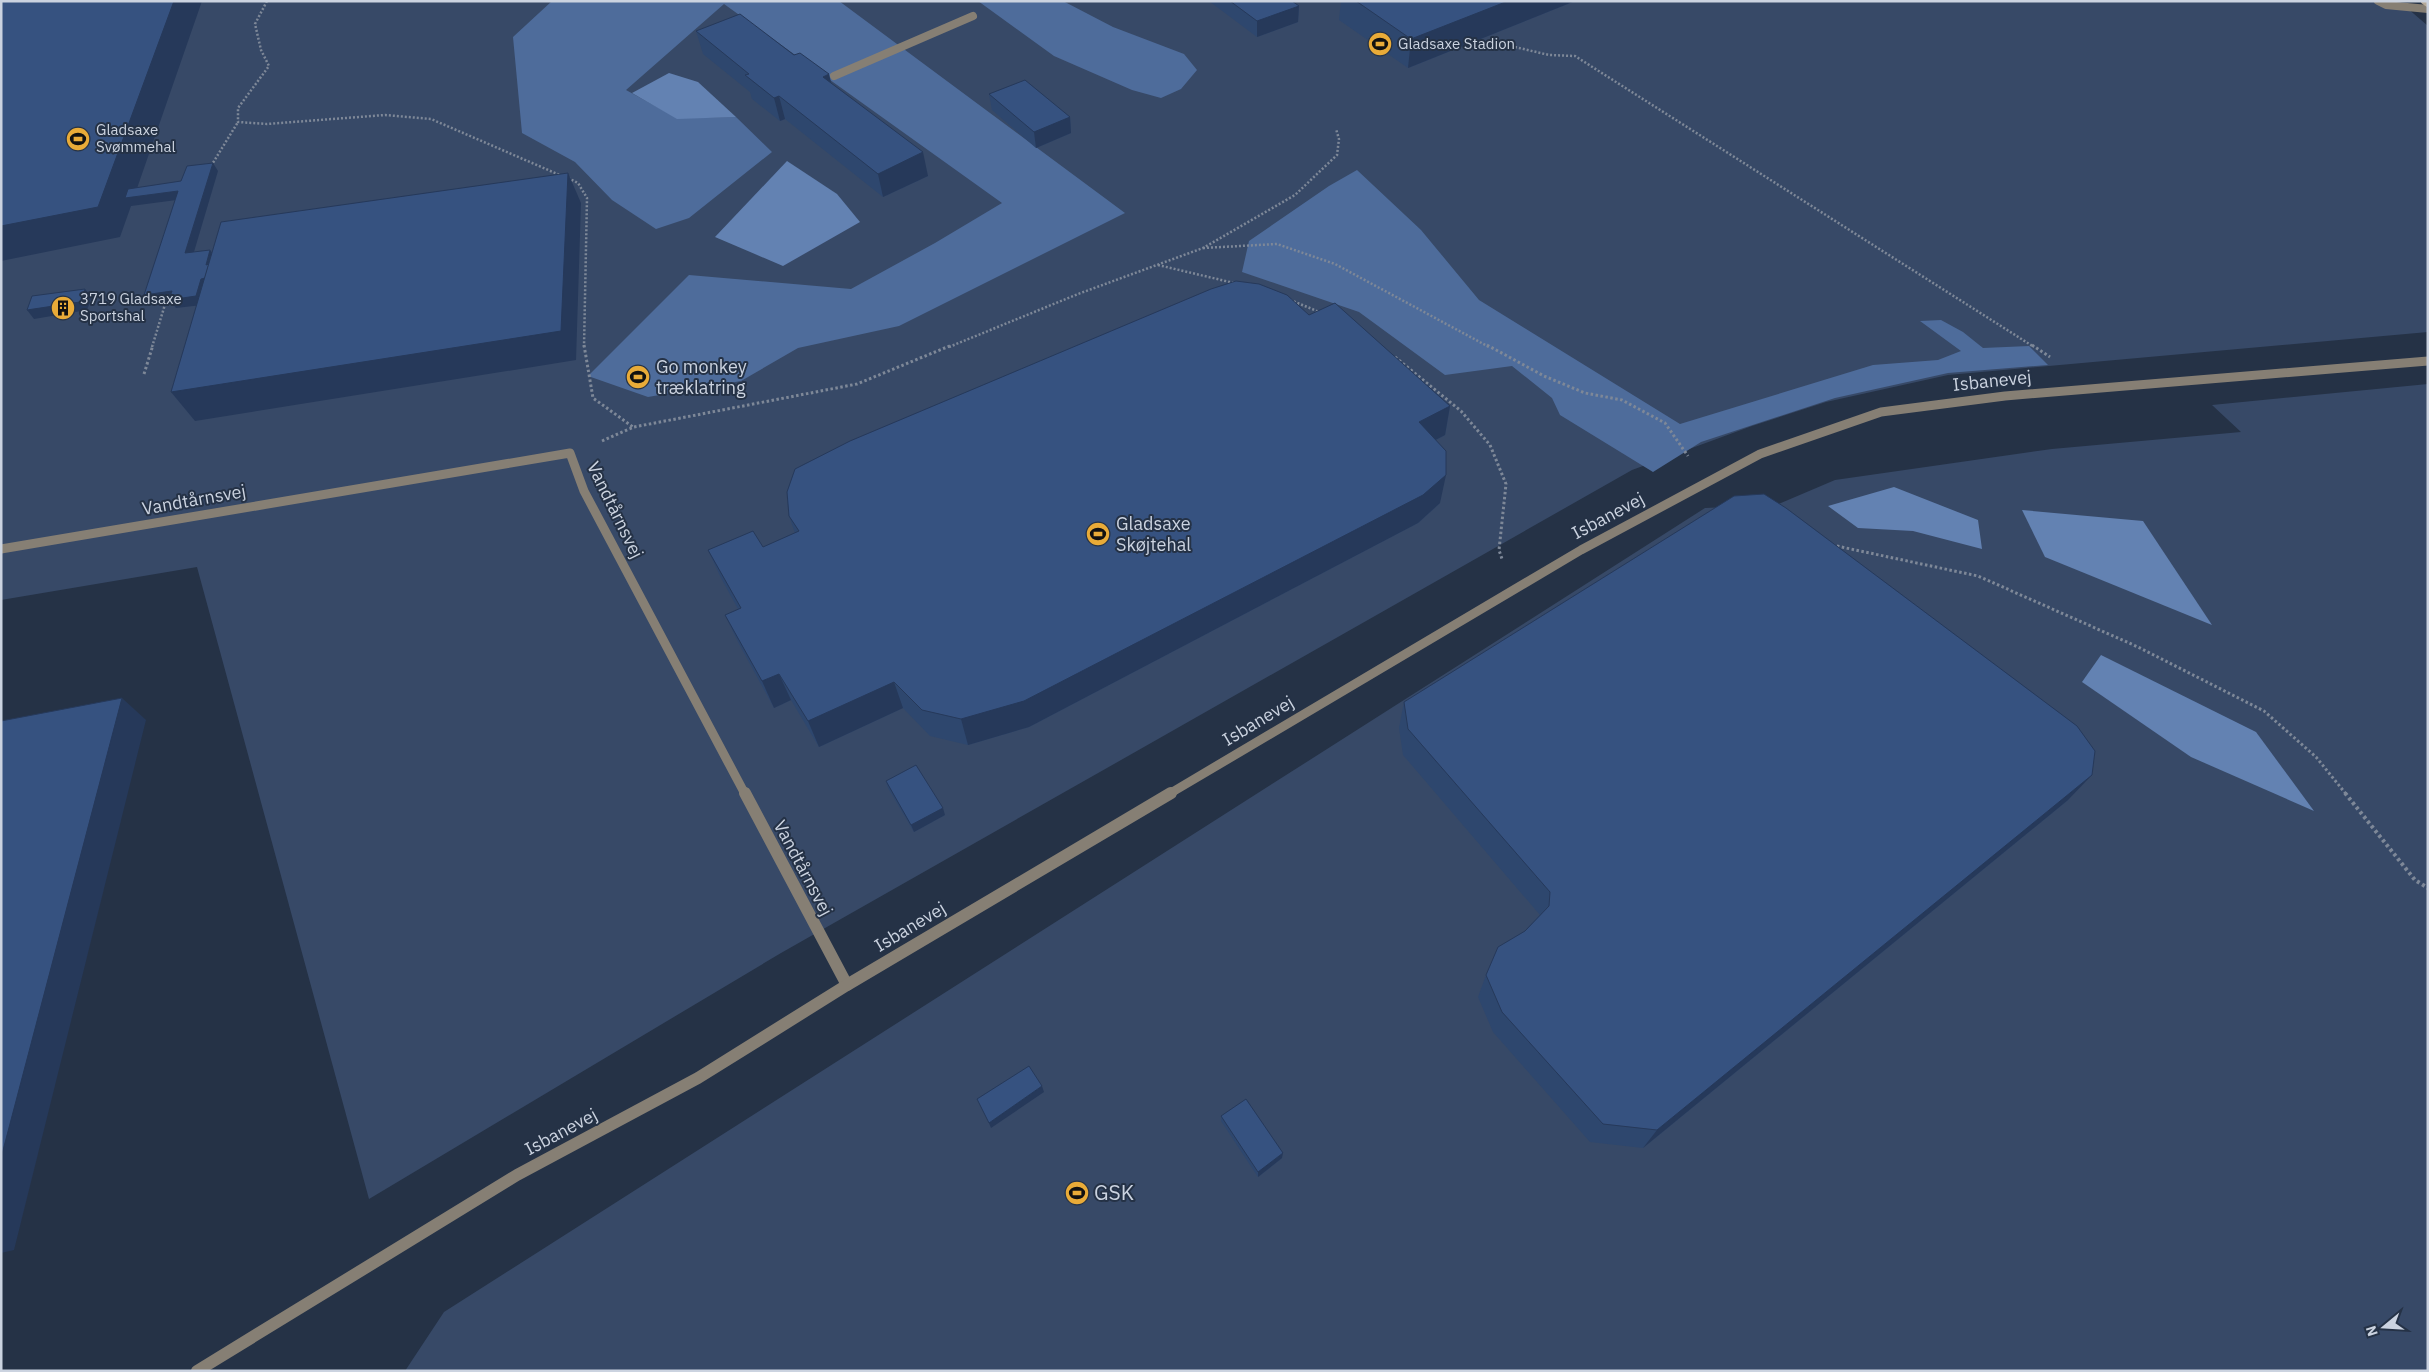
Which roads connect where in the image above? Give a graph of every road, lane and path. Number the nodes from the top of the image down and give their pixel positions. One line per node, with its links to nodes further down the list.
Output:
1 (266, 1): 7 (path)
2 (2378, 1): 3 (street)
3 (2428, 9)
4 (974, 16): 6 (street)
5 (1515, 47): 17 (path)
6 (834, 76)
7 (238, 122): 9 (path); 20 (path)
8 (1336, 129): 10 (path)
9 (208, 173)
10 (1203, 248): 11 (path); 22 (path)
11 (1158, 265): 12 (path); 20 (path)
12 (1237, 284)
13 (169, 292): 19 (path)
14 (1289, 300): 15 (path)
15 (1323, 313)
16 (1393, 356): 25 (path)
17 (2057, 361)
18 (2428, 361): 25 (street, Isbanevej)
19 (144, 374)
20 (634, 427): 21 (path)
21 (570, 453): 24 (street, Vandtårnsvej); 27 (street, Vandtårnsvej)
22 (1688, 456)
23 (1831, 544): 26 (path)
24 (1, 549)
25 (1513, 590): 27 (street, Isbanevej)
26 (2428, 888)
27 (847, 984): 28 (street, Isbanevej)
28 (197, 1371)

